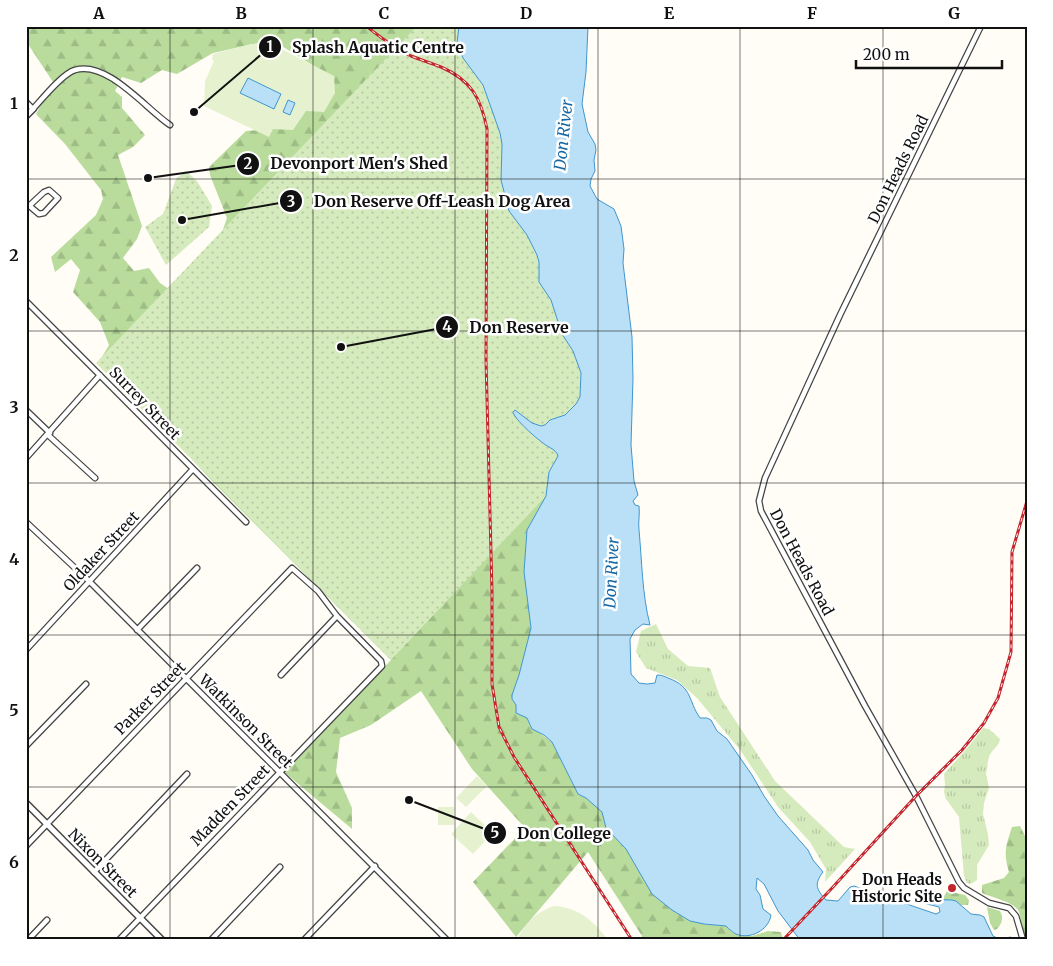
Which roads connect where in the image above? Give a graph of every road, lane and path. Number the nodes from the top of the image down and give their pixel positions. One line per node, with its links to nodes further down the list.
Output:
1 (981, 26): 41 (street, Don Heads Road)
2 (26, 102): 3 (street)
3 (33, 109): 4 (street); 5 (street)
4 (26, 116)
5 (170, 125)
6 (28, 205): 6 (street)
7 (26, 301): 8 (street, Surrey Street)
8 (100, 375): 10 (street); 12 (street, Surrey Street)
9 (26, 410): 10 (street)
10 (49, 434): 11 (street); 13 (street)
11 (26, 458)
12 (193, 469): 15 (street, Surrey Street); 17 (street, Oldaker Street)
13 (95, 478)
14 (26, 522): 17 (street, Watkinson Street)
15 (246, 522)
16 (197, 568): 19 (street)
17 (90, 582): 19 (street, Watkinson Street); 20 (street, Oldaker Street)
18 (337, 616): 21 (street); 22 (street, Parker Street); 25 (street, Madden Street)
19 (137, 630): 22 (street, Watkinson Street)
20 (26, 650)
21 (281, 675)
22 (185, 679): 25 (street, Watkinson Street); 28 (street, Parker Street)
23 (86, 684): 24 (street)
24 (26, 746)
25 (280, 772): 30 (street, Watkinson Street); 33 (street, Madden Street)
26 (187, 774): 32 (street)
27 (26, 803): 28 (street, Nixon Street)
28 (46, 824): 29 (street, Parker Street); 32 (street, Nixon Street)
29 (26, 846)
30 (375, 866): 39 (street); 40 (street, Watkinson Street)
31 (280, 867): 38 (street)
32 (94, 872): 33 (street, Nixon Street)
33 (140, 917): 36 (street, Madden Street); 37 (street, Nixon Street)
34 (47, 920): 35 (street)
35 (28, 940)
36 (118, 940)
37 (162, 940)
38 (212, 940)
39 (304, 940)
40 (447, 940)
41 (1023, 940)

